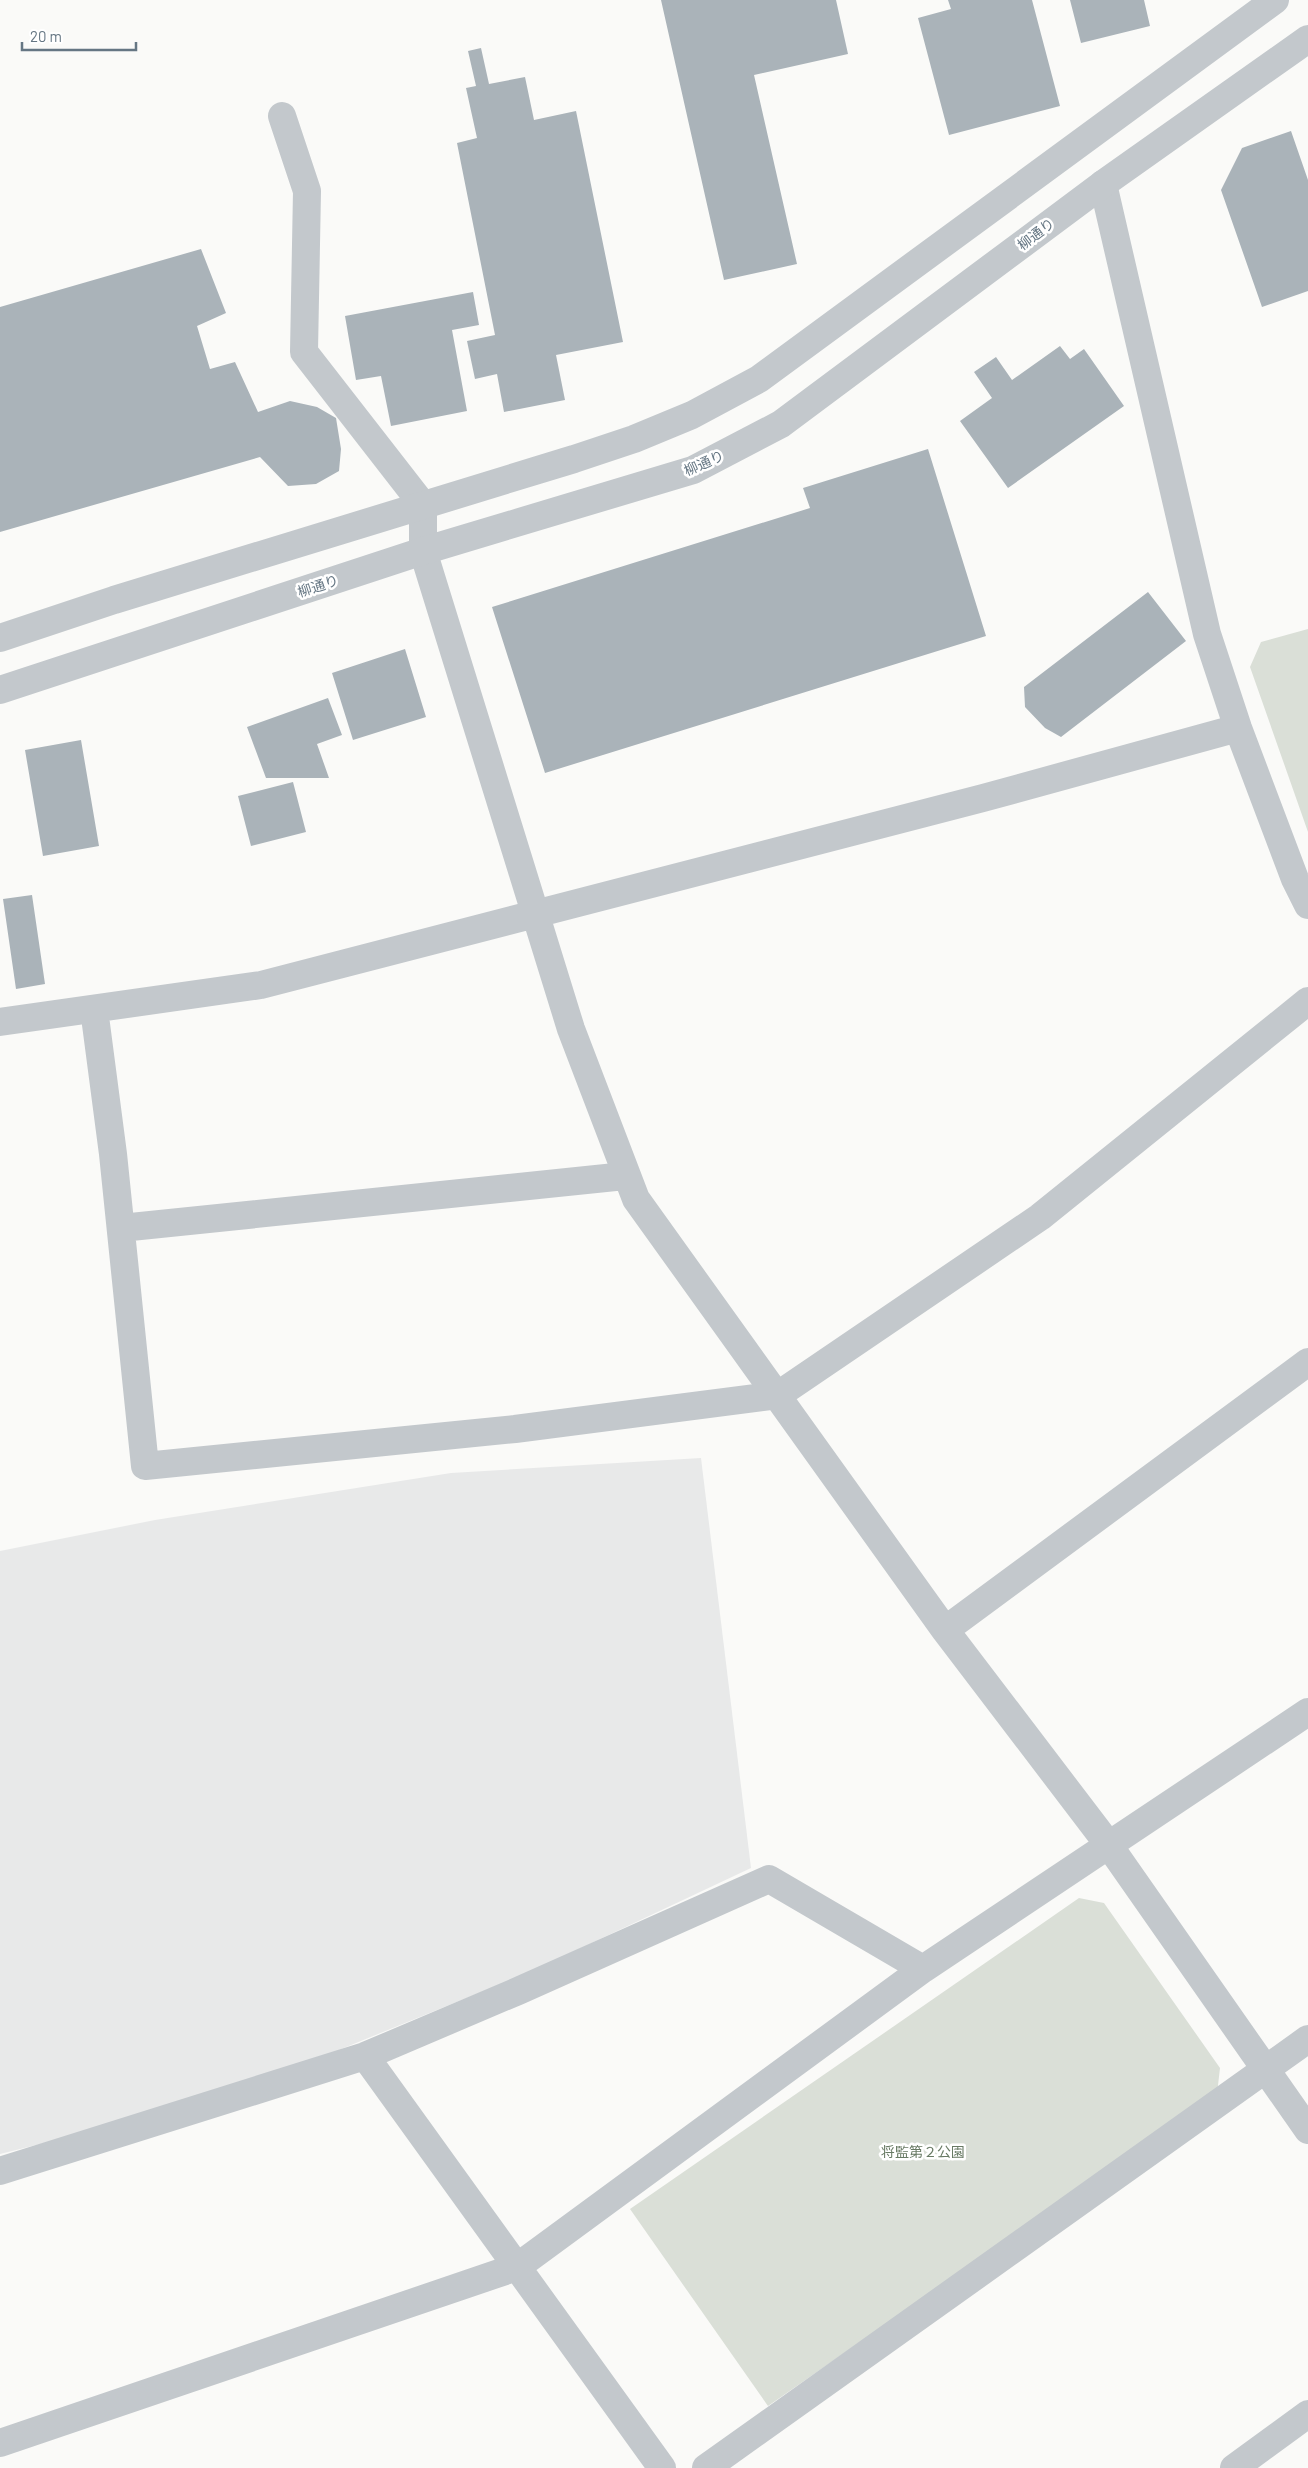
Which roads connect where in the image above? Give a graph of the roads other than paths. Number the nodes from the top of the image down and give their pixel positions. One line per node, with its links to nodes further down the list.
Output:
1 (1275, 0): 5 (street)
2 (1308, 39): 4 (street, 柳通り)
3 (282, 116): 5 (street)
4 (1103, 184): 6 (street, 柳通り); 9 (street)
5 (422, 505): 6 (street); 7 (street)
6 (423, 551): 8 (street, 柳通り); 11 (street)
7 (0, 638)
8 (0, 690)
9 (1238, 728): 10 (street); 11 (street)
10 (1308, 904)
11 (534, 914): 13 (street); 15 (street)
12 (1308, 1001): 18 (street)
13 (94, 1009): 14 (street); 16 (street)
14 (0, 1022)
15 (625, 1176): 16 (street); 18 (street)
16 (121, 1228): 18 (street)
17 (1308, 1362): 19 (street)
18 (778, 1395): 19 (street)
19 (945, 1630): 21 (street)
20 (1308, 1712): 21 (street)
21 (1108, 1844): 22 (street); 25 (street)
22 (923, 1969): 24 (street); 28 (street)
23 (1308, 2039): 25 (street)
24 (365, 2056): 27 (street); 28 (street)
25 (1266, 2070): 26 (street); 32 (street)
26 (1308, 2130)
27 (0, 2171)
28 (517, 2267): 30 (street); 31 (street)
29 (1308, 2414): 33 (street)
30 (0, 2443)
31 (662, 2468)
32 (706, 2468)
33 (1234, 2468)

